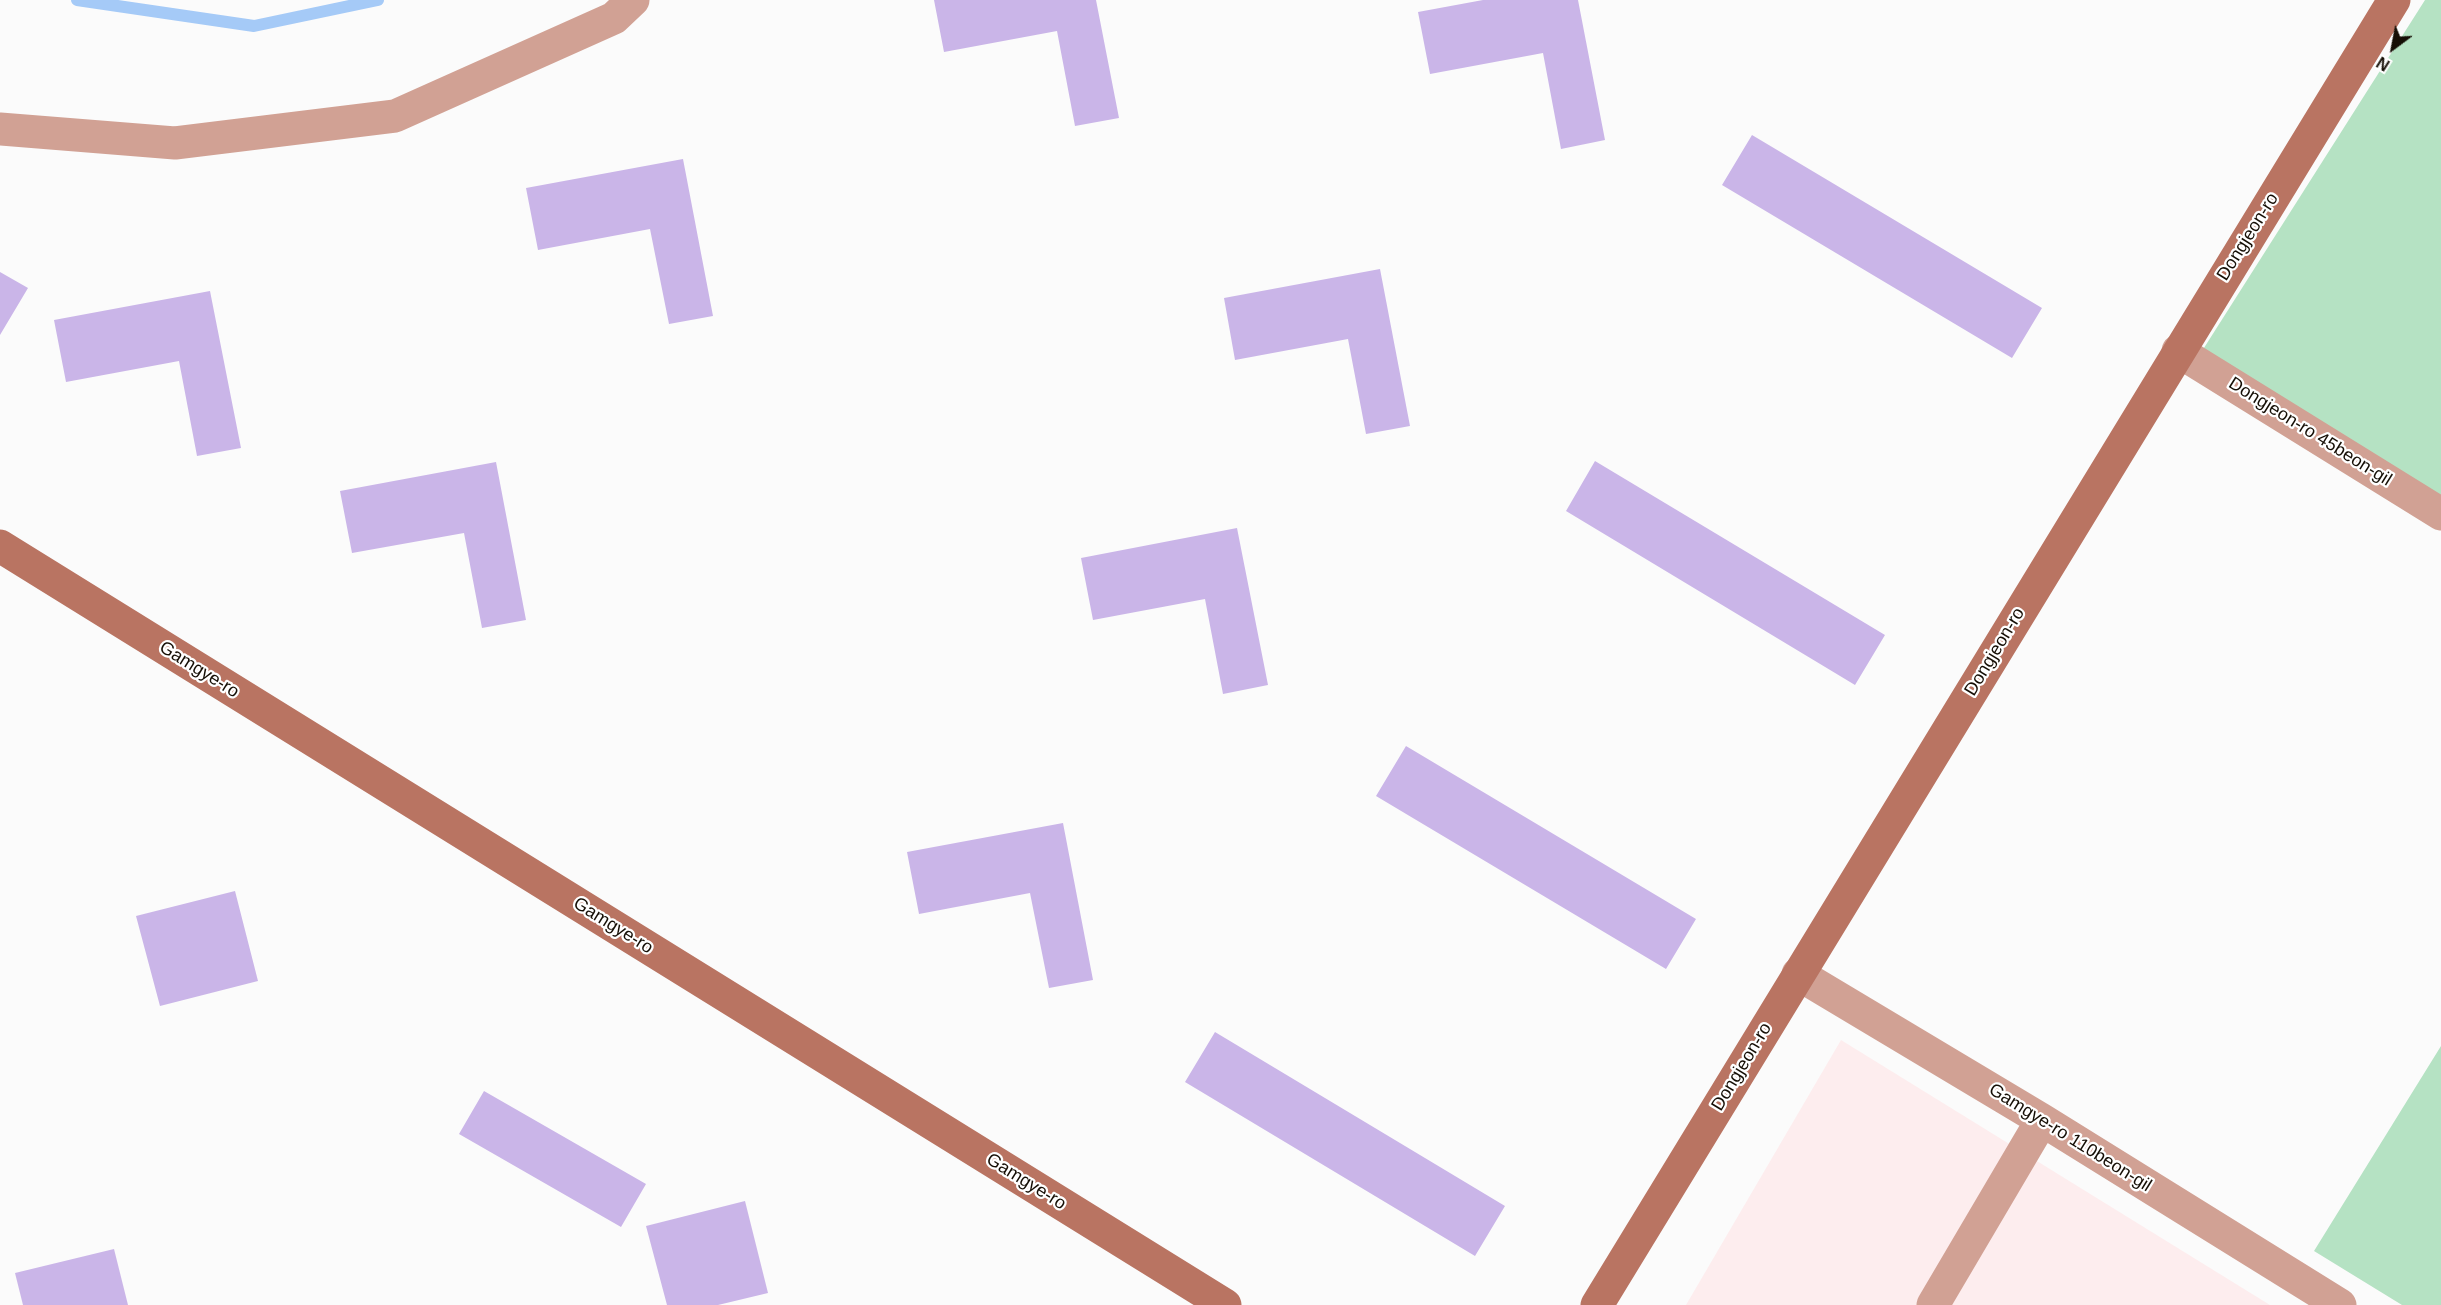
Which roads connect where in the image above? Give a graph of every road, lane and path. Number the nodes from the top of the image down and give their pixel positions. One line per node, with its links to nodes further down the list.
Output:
1 (633, 0): 3 (street)
2 (2394, 0): 4 (street, Dongjeon-ro)
3 (0, 129)
4 (2178, 351): 5 (street, Dongjeon-ro 45beon-gil); 7 (street, Dongjeon-ro)
5 (2441, 514)
6 (0, 546): 9 (street, Gamgye-ro)
7 (1798, 974): 8 (street, Gamgye-ro 110beon-gil); 10 (street, Dongjeon-ro)
8 (2042, 1120): 11 (street); 12 (street, Gamgye-ro 110beon-gil)
9 (1226, 1305)
10 (1597, 1305)
11 (1933, 1305)
12 (2340, 1305)

